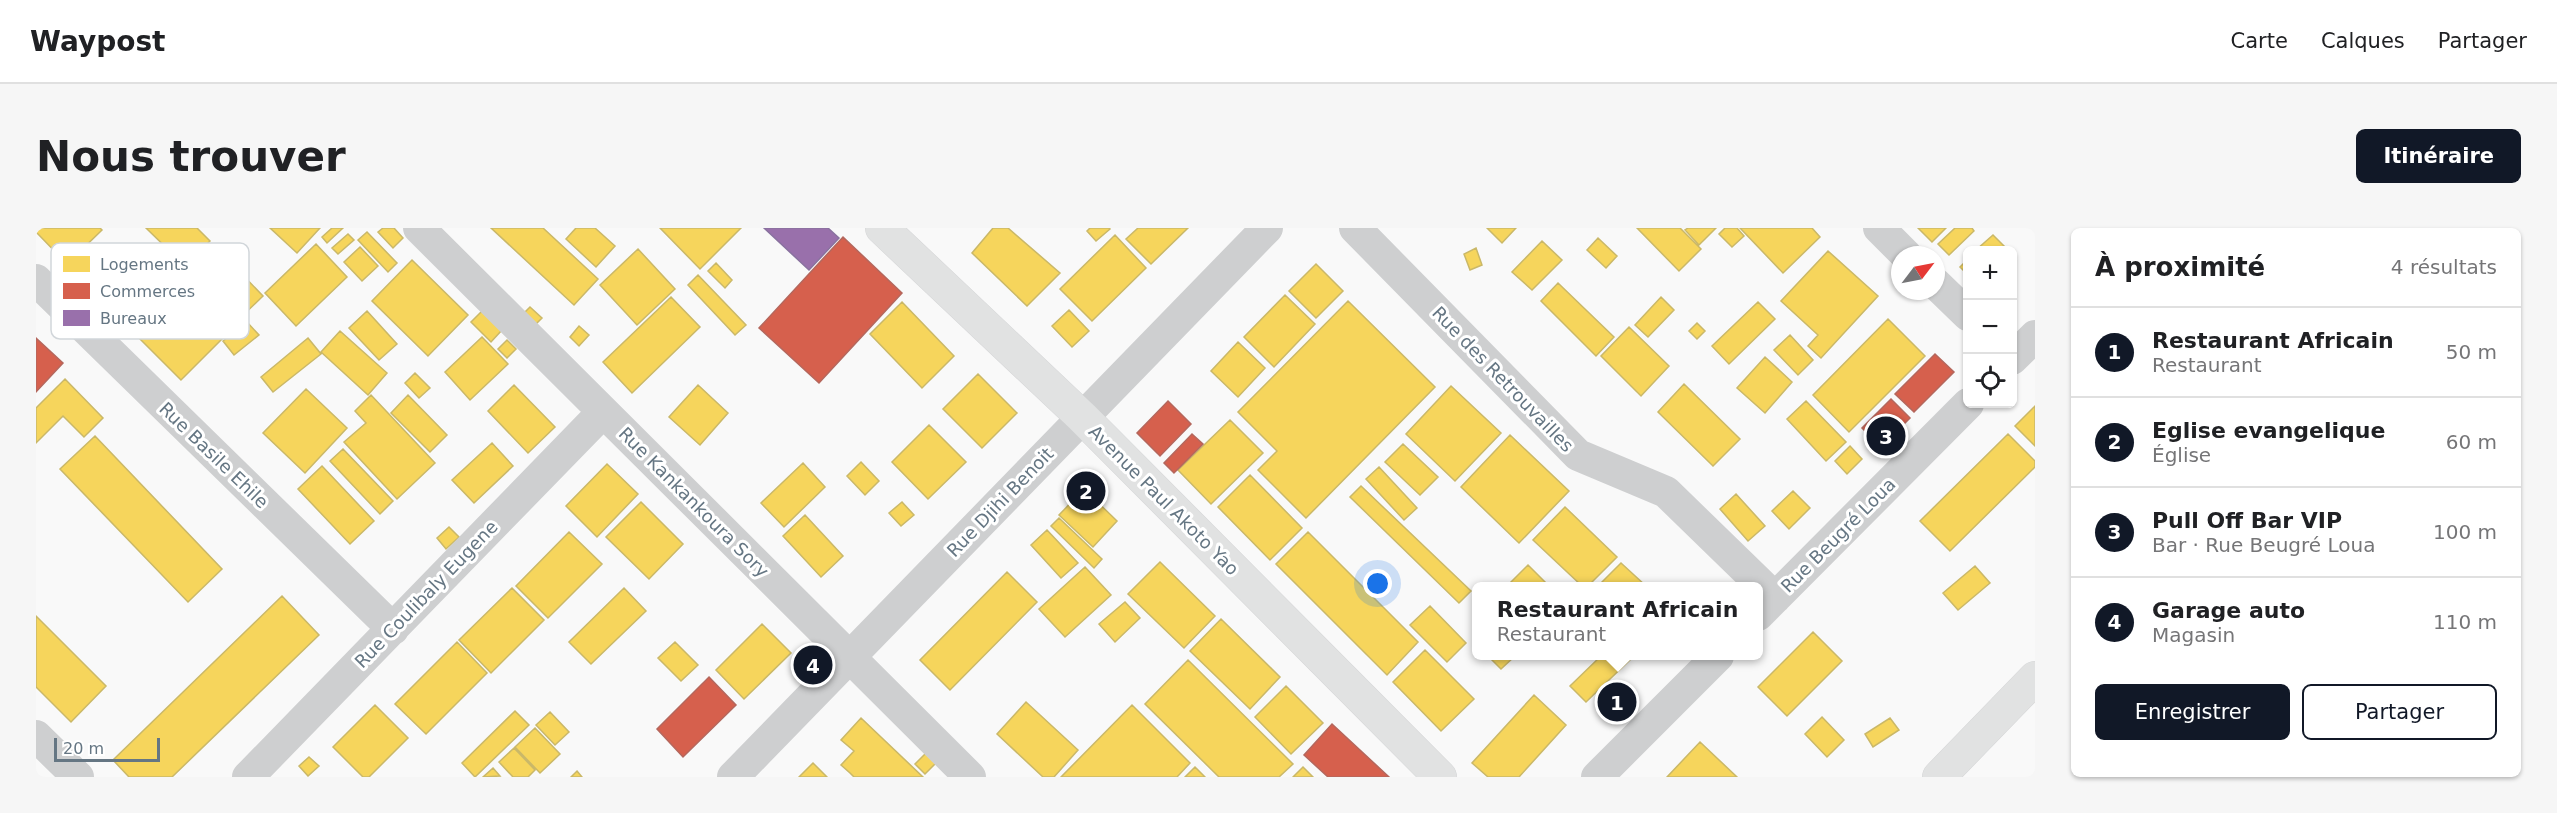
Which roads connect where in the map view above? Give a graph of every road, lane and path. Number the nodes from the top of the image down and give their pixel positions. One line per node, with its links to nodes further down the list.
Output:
1 (419, 228): 15 (street, Rue Kankankoura Sory)
2 (882, 228): 16 (street, Avenue Paul Akoto Yao)
3 (1267, 228): 16 (street, Rue Djihi Benoit)
4 (1355, 228): 17 (street, Rue des Retrouvailles)
5 (1879, 228): 6 (street)
6 (1897, 246)
7 (36, 280): 9 (street, Rue Basile Ehile)
8 (1945, 293): 10 (street)
9 (51, 295)
10 (1963, 310)
11 (2035, 336): 13 (street)
12 (96, 339): 19 (street, Rue Basile Ehile)
13 (2017, 355)
14 (1964, 408): 18 (street, Rue Beugré Loua)
15 (603, 412): 19 (street, Rue Coulibaly Eugene); 20 (street, Rue Kankankoura Sory)
16 (1082, 417): 20 (street, Rue Djihi Benoit); 28 (street, Avenue Paul Akoto Yao)
17 (1745, 582)
18 (1767, 607)
19 (393, 629): 25 (street, Rue Coulibaly Eugene)
20 (850, 657): 26 (street, Rue Djihi Benoit); 27 (street, Rue Kankankoura Sory)
21 (1714, 660): 29 (street)
22 (2035, 678): 30 (street)
23 (36, 736): 24 (street)
24 (78, 777)
25 (248, 777)
26 (733, 777)
27 (970, 777)
28 (1440, 777)
29 (1597, 777)
30 (1939, 777)

